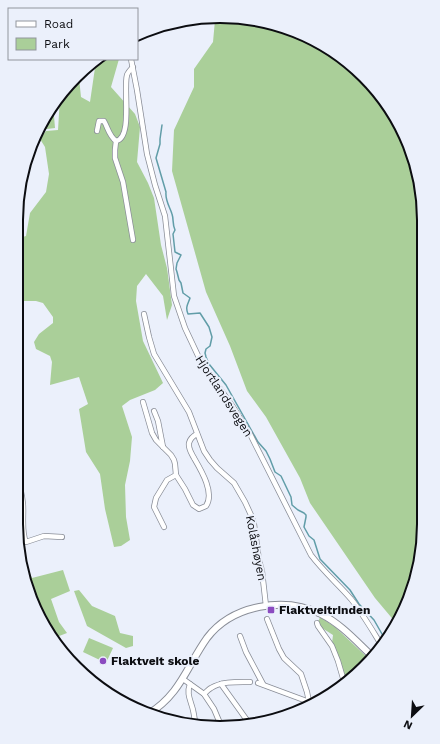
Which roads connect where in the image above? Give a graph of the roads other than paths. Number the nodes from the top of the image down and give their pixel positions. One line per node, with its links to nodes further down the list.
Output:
1 (131, 60): 2 (street, Hjortlandsvegen)
2 (133, 67): 4 (street); 19 (street, Hjortlandsvegen)
3 (97, 131): 4 (street)
4 (116, 141): 5 (street)
5 (134, 240)
6 (144, 314): 9 (street, Kolåshøyen)
7 (143, 402): 10 (street)
8 (154, 412): 10 (street)
9 (197, 434): 11 (street); 15 (street, Kolåshøyen)
10 (163, 447): 11 (street)
11 (176, 475): 13 (street)
12 (23, 505): 14 (street)
13 (164, 527)
14 (62, 538)
15 (266, 606): 20 (main road); 22 (main road)
16 (267, 619): 27 (street)
17 (317, 622): 21 (street)
18 (240, 636): 28 (street)
19 (379, 641)
20 (369, 653)
21 (343, 678)
22 (183, 679): 24 (street); 29 (main road)
23 (250, 682): 25 (street)
24 (190, 684): 26 (street); 30 (street)
25 (221, 684): 26 (street); 31 (street)
26 (204, 694): 32 (street)
27 (309, 700)
28 (307, 701)
29 (154, 710)
30 (194, 719)
31 (246, 719)
32 (219, 721)

